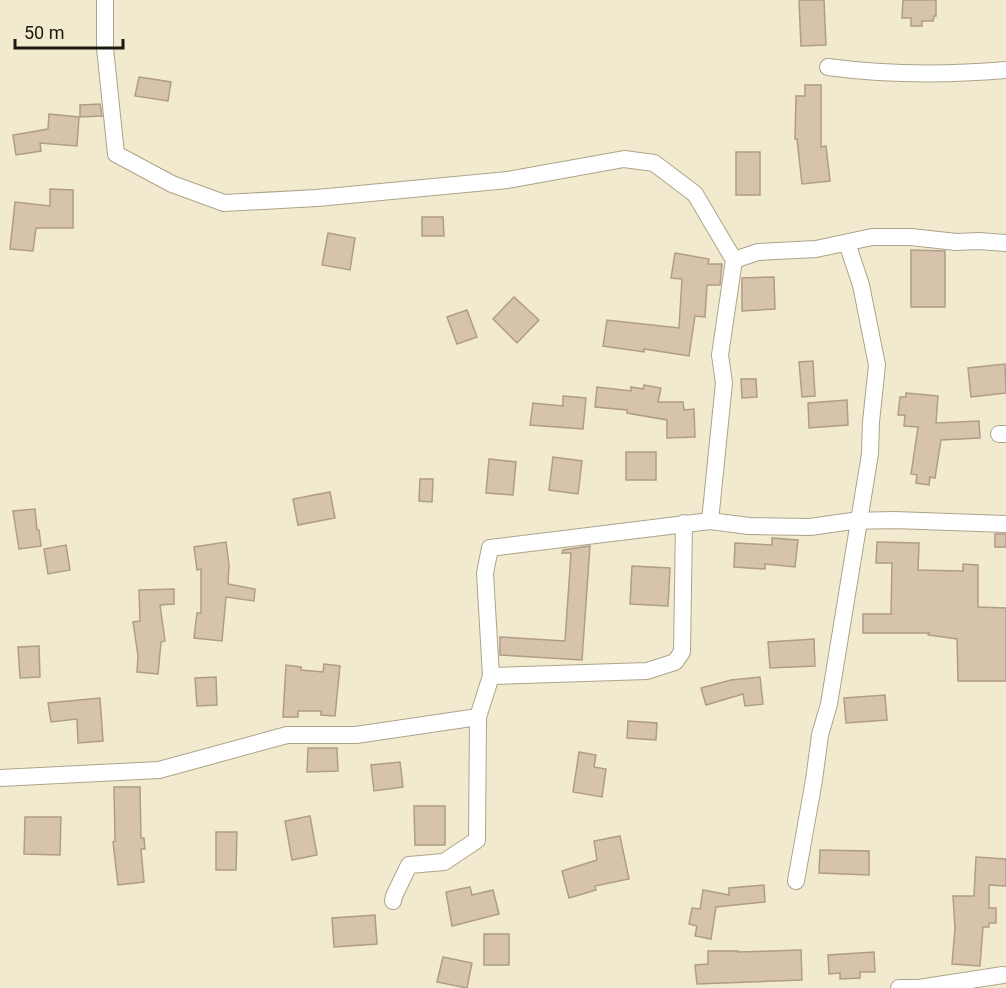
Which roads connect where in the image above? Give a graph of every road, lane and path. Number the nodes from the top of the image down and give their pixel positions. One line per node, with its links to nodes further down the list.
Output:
1 (105, 0): 6 (street)
2 (828, 67): 3 (street)
3 (1006, 70)
4 (847, 243): 5 (street); 6 (street); 8 (street)
5 (1006, 243)
6 (734, 260): 7 (street)
7 (710, 521): 8 (street); 9 (street)
8 (859, 521): 10 (street); 14 (street)
9 (684, 523): 11 (street); 11 (street)
10 (1006, 524)
11 (491, 676): 12 (street)
12 (478, 717): 13 (street); 15 (street)
13 (0, 778)
14 (796, 881)
15 (393, 901)
16 (1003, 977): 17 (street)
17 (900, 988)

